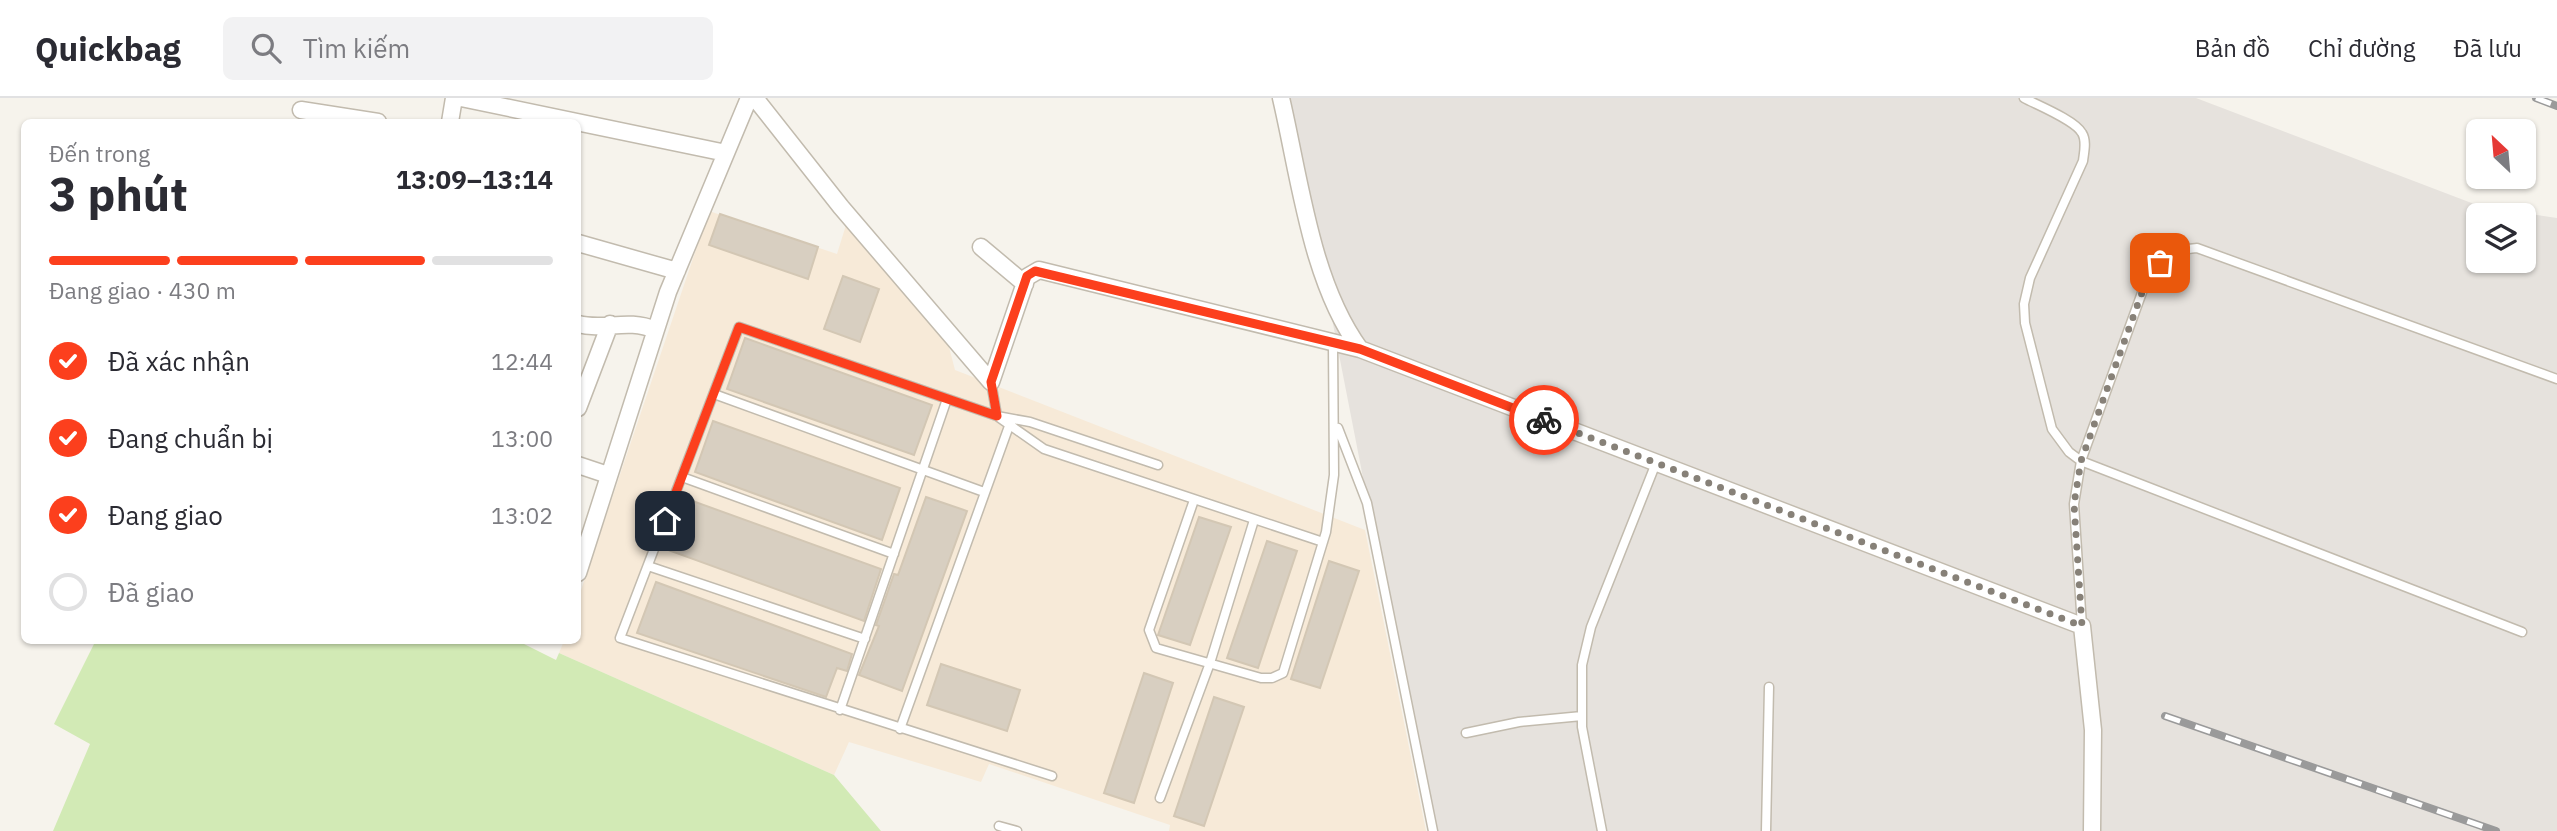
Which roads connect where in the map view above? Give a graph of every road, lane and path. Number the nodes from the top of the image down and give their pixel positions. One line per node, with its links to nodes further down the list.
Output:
1 (454, 98): 9 (street)
2 (461, 98): 10 (street)
3 (749, 98): 12 (street)
4 (755, 98): 23 (street)
5 (1281, 98): 21 (street)
6 (2024, 98): 30 (lane)
7 (300, 110): 8 (street)
8 (358, 119)
9 (450, 119)
10 (562, 119)
11 (581, 123): 12 (street)
12 (726, 153): 15 (street)
13 (581, 244): 15 (street)
14 (981, 247): 16 (street)
15 (677, 271): 19 (street)
16 (1024, 284): 20 (street); 23 (street)
17 (610, 324): 18 (street); 19 (street); 26 (street)
18 (581, 325)
19 (655, 330): 35 (street)
20 (1333, 344): 21 (street); 28 (lane)
21 (1360, 349): 31 (street)
22 (2557, 379): 30 (lane)
23 (991, 382): 27 (lane)
24 (714, 394): 25 (lane); 34 (lane); 36 (lane)
25 (947, 399): 27 (lane); 34 (lane)
26 (581, 400)
27 (997, 416): 29 (lane); 32 (lane)
28 (1335, 422): 40 (lane); 57 (lane)
29 (1009, 426): 37 (lane); 38 (lane)
30 (2081, 461): 44 (lane); 45 (lane)
31 (1656, 463): 44 (street); 50 (lane)
32 (1158, 465)
33 (581, 466): 35 (street)
34 (923, 470): 37 (lane); 41 (lane)
35 (608, 475): 42 (street)
36 (682, 477): 41 (lane); 43 (lane)
37 (984, 492): 51 (lane)
38 (1194, 500): 39 (lane); 47 (lane)
39 (1254, 520): 40 (lane); 47 (lane)
40 (1323, 542): 47 (lane)
41 (894, 554): 46 (lane)
42 (581, 563)
43 (648, 565): 46 (lane); 49 (lane)
44 (2082, 626): 60 (street)
45 (2522, 632)
46 (865, 639): 49 (lane)
47 (1210, 663): 54 (lane)
48 (1769, 687): 59 (lane)
49 (840, 710): 51 (lane)
50 (1582, 716): 52 (lane); 58 (lane)
51 (900, 729): 53 (lane)
52 (1466, 733)
53 (1052, 776)
54 (1160, 798)
55 (999, 826): 56 (lane)
56 (1017, 831)
57 (1433, 831)
58 (1602, 831)
59 (1766, 831)
60 (2092, 831)

